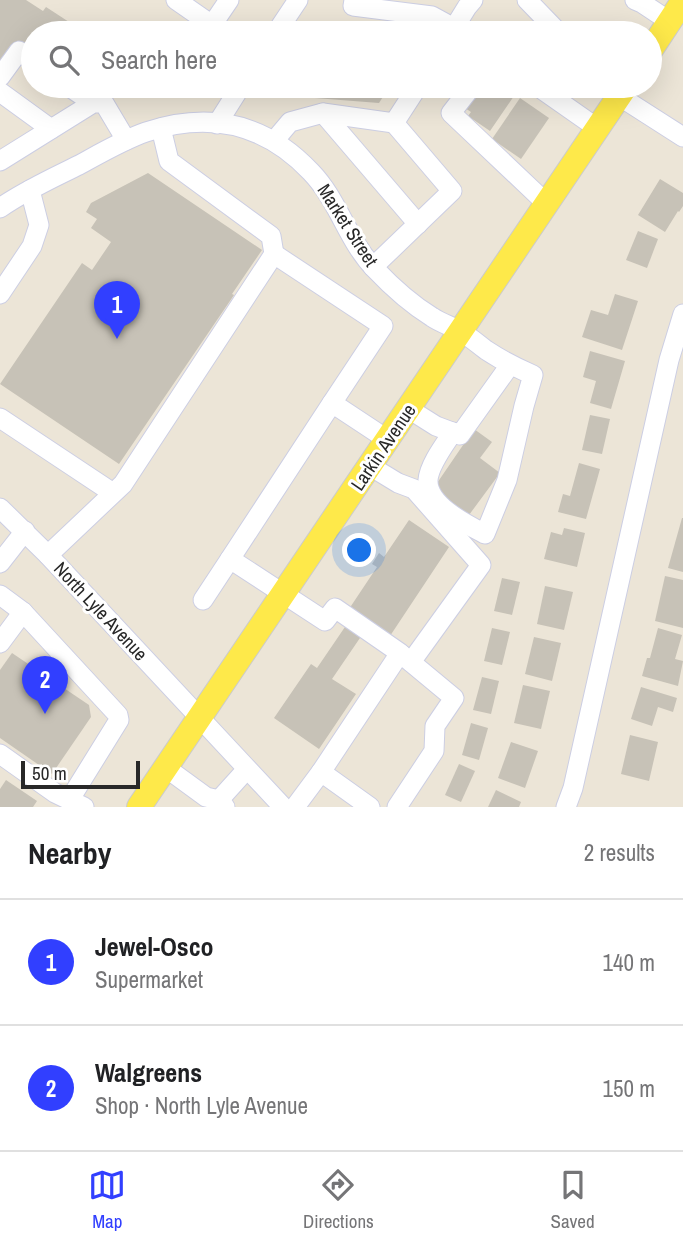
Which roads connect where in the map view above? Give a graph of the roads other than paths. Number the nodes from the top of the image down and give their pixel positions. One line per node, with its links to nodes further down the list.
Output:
1 (176, 0): 9 (street)
2 (229, 0): 10 (street)
3 (298, 0): 11 (street)
4 (354, 0): 12 (street)
5 (527, 0): 14 (street)
6 (640, 1): 8 (street)
7 (466, 2): 13 (street)
8 (676, 11): 15 (main road)
9 (206, 21)
10 (215, 21)
11 (284, 21)
12 (440, 21)
13 (457, 21)
14 (547, 21)
15 (662, 33)
16 (21, 52): 17 (street)
17 (0, 77)
18 (0, 92): 32 (street)
19 (86, 98): 26 (street)
20 (233, 98): 29 (street)
21 (410, 98): 28 (street)
22 (463, 98): 38 (street)
23 (555, 98): 31 (street)
24 (613, 98): 31 (main road, Larkin Avenue)
25 (630, 98): 33 (street)
26 (93, 103): 32 (street); 34 (street)
27 (323, 113): 28 (street); 35 (street); 40 (street)
28 (394, 123): 40 (street)
29 (216, 124): 30 (street, Market Street); 35 (street, Market Street)
30 (161, 128): 34 (street, Market Street); 41 (street)
31 (597, 128): 38 (main road, Larkin Avenue)
32 (51, 129): 36 (street)
33 (683, 137)
34 (126, 141): 37 (street, Market Street)
35 (274, 141): 42 (street, Market Street)
36 (3, 156)
37 (30, 190): 39 (street, Market Street); 43 (street)
38 (547, 204): 45 (main road, Larkin Avenue)
39 (2, 205)
40 (418, 224): 42 (street)
41 (274, 254): 47 (street); 53 (street)
42 (373, 267): 45 (street, Market Street)
43 (0, 294)
44 (683, 314): 77 (street)
45 (461, 331): 46 (street, Market Street); 48 (main road, Larkin Avenue)
46 (510, 365): 50 (street); 50 (street, Market Street)
47 (332, 403): 51 (street); 57 (street)
48 (409, 409): 50 (street); 51 (main road, Larkin Avenue)
49 (0, 418): 53 (street)
50 (457, 433)
51 (388, 440): 52 (main road, Larkin Avenue)
52 (370, 466): 59 (main road, Larkin Avenue); 64 (street)
53 (113, 493): 56 (street)
54 (0, 508): 55 (street, North Lyle Avenue)
55 (25, 531): 56 (street, North Lyle Avenue); 58 (street)
56 (48, 555): 65 (street, North Lyle Avenue)
57 (230, 559): 59 (street); 61 (street)
58 (0, 563)
59 (284, 594): 64 (street); 65 (main road, Larkin Avenue)
60 (0, 595): 62 (street)
61 (203, 600)
62 (23, 612): 63 (street); 70 (street)
63 (0, 643)
64 (405, 658): 69 (street); 76 (street)
65 (200, 717): 67 (main road, Larkin Avenue); 68 (street, North Lyle Avenue)
66 (0, 754): 70 (street)
67 (165, 767): 71 (street); 72 (main road, Larkin Avenue)
68 (247, 769): 71 (street); 73 (street, North Lyle Avenue)
69 (321, 772): 74 (street); 75 (street)
70 (77, 803)
71 (211, 803)
72 (139, 807)
73 (282, 807)
74 (295, 807)
75 (370, 807)
76 (397, 807)
77 (566, 807)

